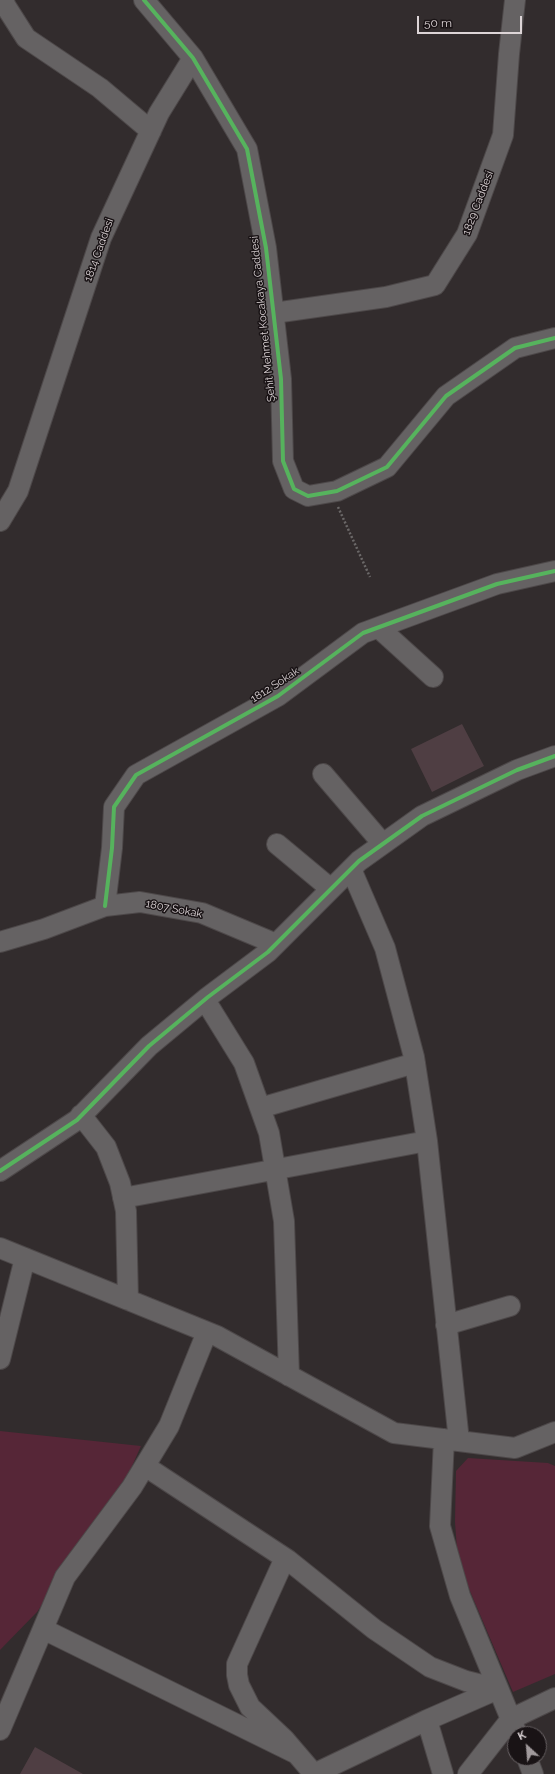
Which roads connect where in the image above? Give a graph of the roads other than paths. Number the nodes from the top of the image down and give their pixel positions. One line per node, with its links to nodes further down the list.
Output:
1 (4, 0): 5 (street)
2 (144, 0): 4 (street)
3 (515, 0): 6 (street, 1829 Caddesi)
4 (193, 58): 5 (street, 1814 Caddesi); 6 (street, Şehit Mehmet Kocakaya Caddesi)
5 (151, 131): 8 (street, 1814 Caddesi)
6 (274, 313): 7 (street, Şehit Mehmet Kocakaya Caddesi)
7 (555, 338)
8 (0, 521)
9 (555, 571): 10 (street, 1812 Sokak)
10 (379, 628): 11 (street); 18 (street, 1812 Sokak)
11 (433, 676)
12 (555, 756): 15 (street)
13 (322, 774): 15 (street)
14 (277, 844): 17 (street)
15 (383, 844): 16 (street)
16 (351, 869): 17 (street); 22 (street)
17 (332, 889): 20 (street)
18 (105, 906): 19 (street, 1807 Sokak); 20 (street, 1807 Sokak)
19 (0, 942)
20 (276, 944): 21 (street)
21 (204, 1000): 23 (street); 24 (street)
22 (415, 1062): 23 (street); 25 (street)
23 (260, 1108): 26 (street)
24 (81, 1115): 27 (street); 28 (street)
25 (427, 1142): 26 (street); 33 (street)
26 (275, 1170): 28 (street); 36 (street)
27 (0, 1171)
28 (123, 1198): 31 (street)
29 (0, 1248): 30 (street)
30 (26, 1258): 31 (street); 35 (street)
31 (128, 1300): 34 (street)
32 (510, 1306): 33 (street)
33 (446, 1325): 38 (street)
34 (207, 1332): 36 (street); 39 (street)
35 (0, 1359)
36 (289, 1376): 38 (street)
37 (555, 1432): 38 (street)
38 (451, 1440): 42 (street)
39 (145, 1466): 40 (street); 41 (street)
40 (285, 1558): 42 (street); 48 (street)
41 (43, 1628): 46 (street); 48 (street)
42 (498, 1689): 44 (street); 45 (street)
43 (555, 1698): 45 (street)
44 (427, 1720): 49 (street); 50 (street)
45 (514, 1726)
46 (0, 1730)
47 (507, 1733): 51 (street)
48 (297, 1754): 49 (street)
49 (314, 1774)
50 (443, 1774)
51 (468, 1774)

